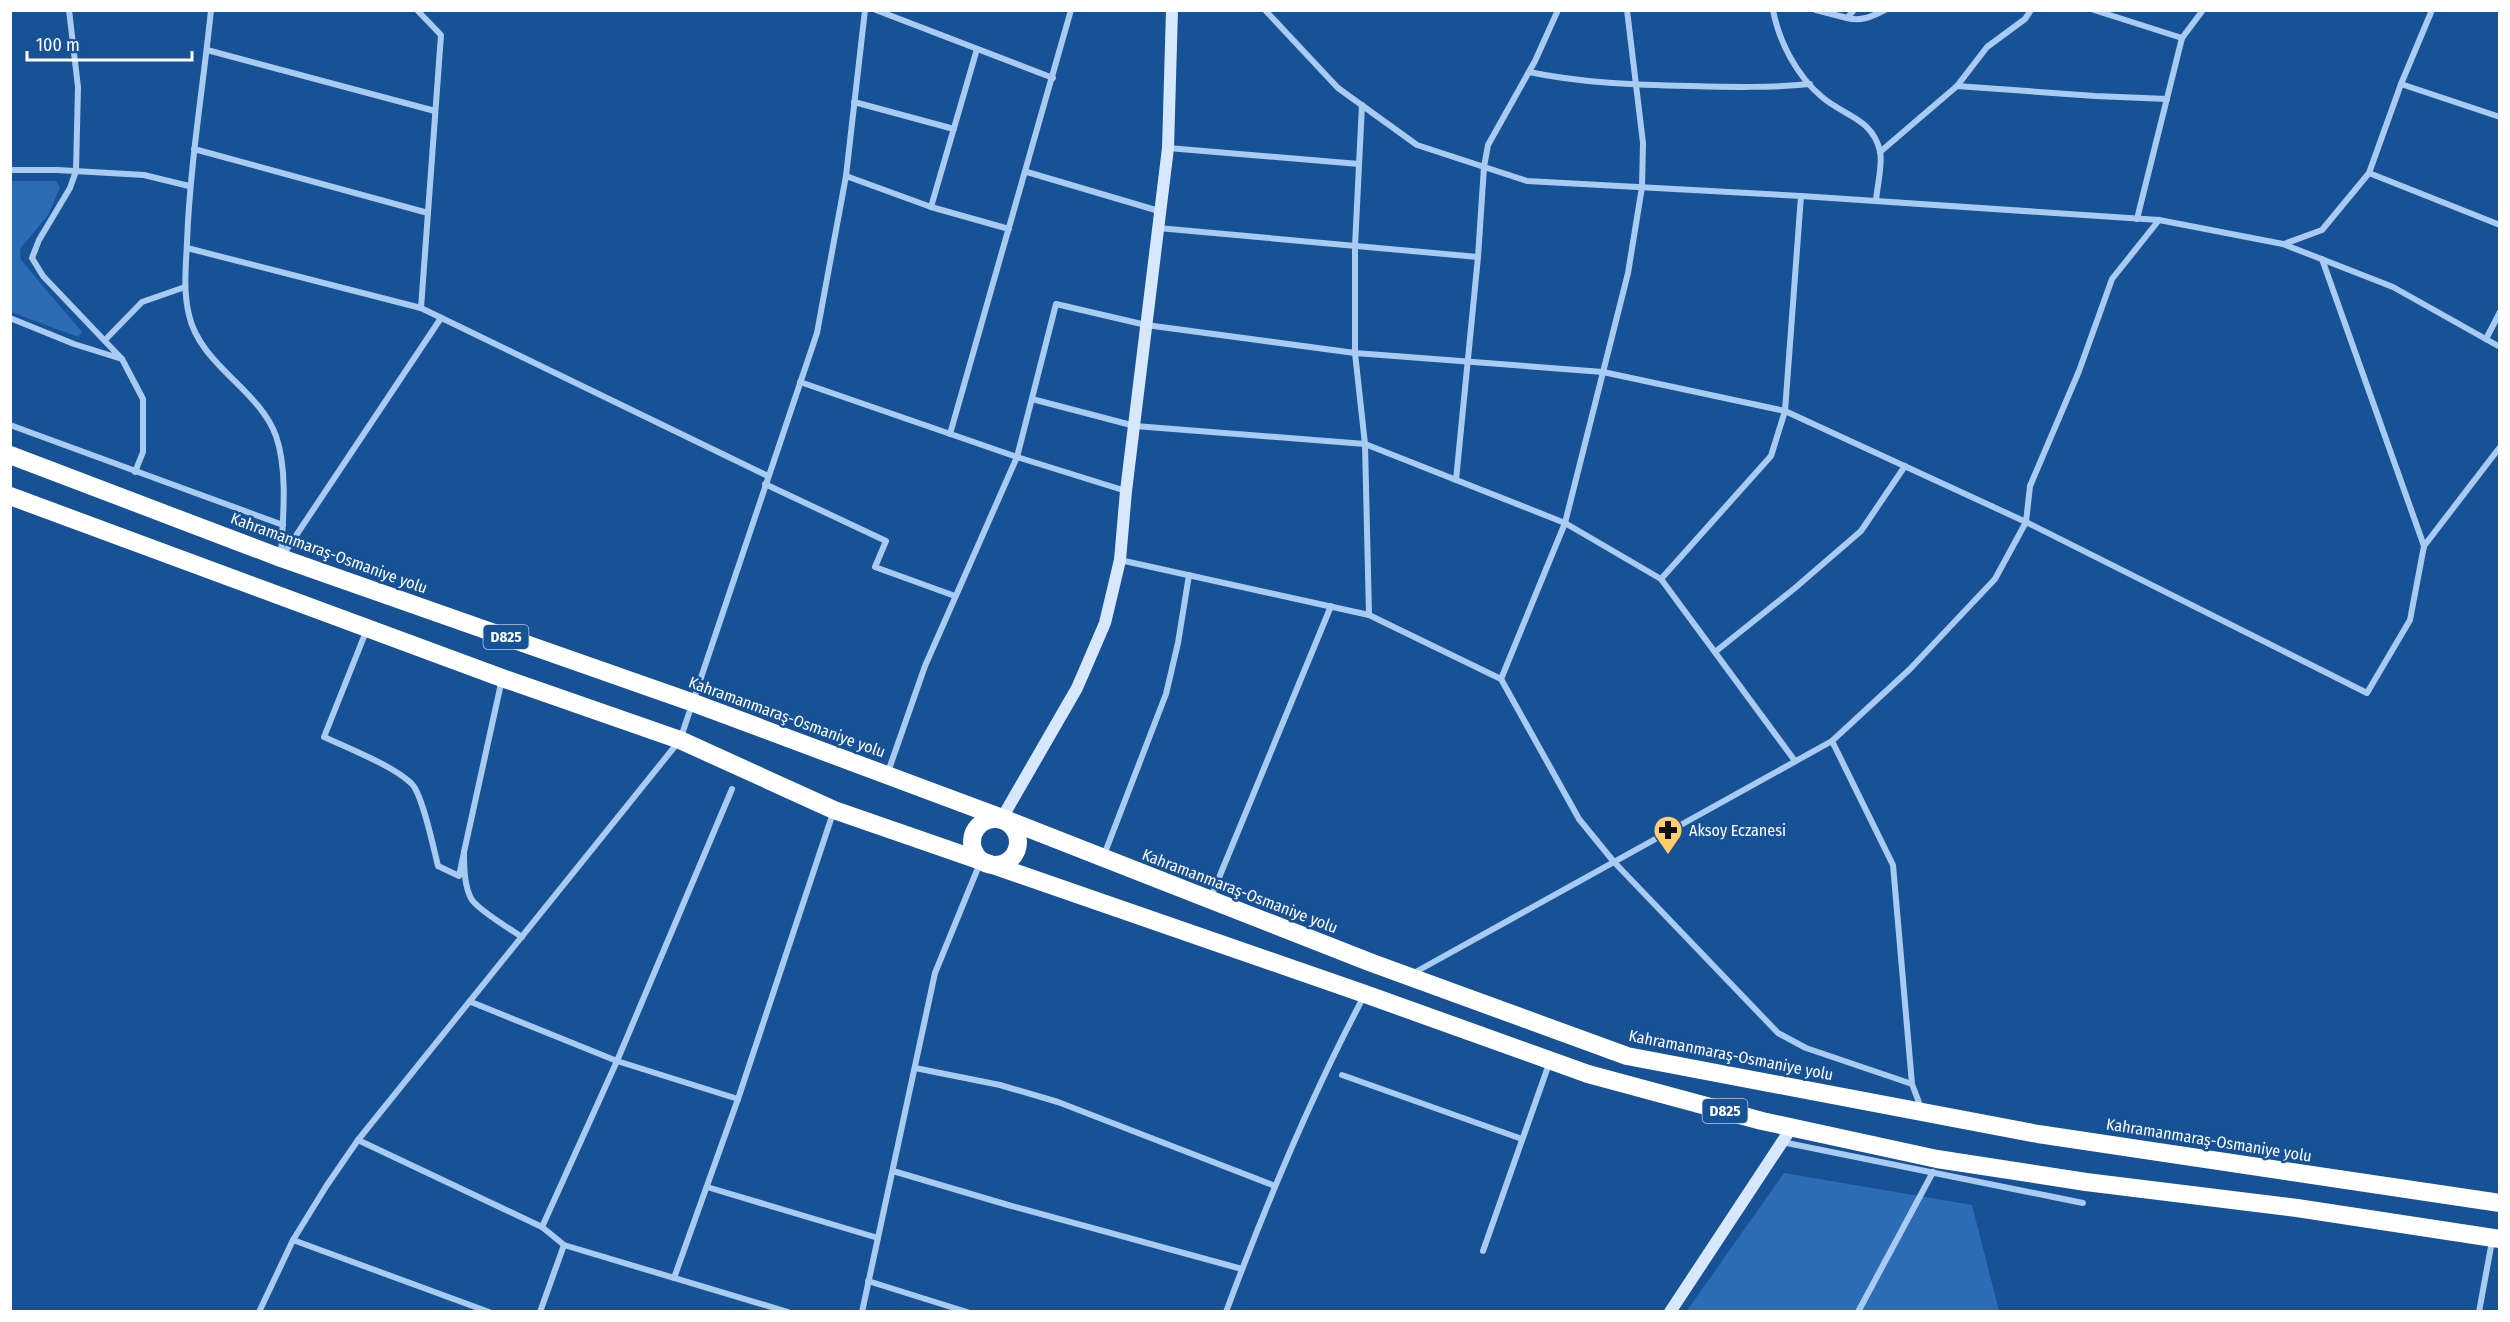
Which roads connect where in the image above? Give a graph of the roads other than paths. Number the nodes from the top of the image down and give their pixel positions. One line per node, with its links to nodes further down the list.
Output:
1 (69, 10): 42 (street)
2 (212, 10): 22 (street)
3 (417, 10): 33 (street)
4 (865, 10): 30 (street)
5 (876, 10): 21 (street)
6 (1071, 10): 24 (street)
7 (1172, 10): 36 (street)
8 (1265, 10): 31 (street)
9 (1558, 10): 23 (street)
10 (1627, 10): 27 (street)
11 (1773, 10): 25 (street)
12 (1816, 10): 19 (street)
13 (1854, 10): 19 (street)
14 (1885, 10): 19 (street)
15 (2031, 10): 28 (street)
16 (2094, 10): 20 (street)
17 (2203, 10): 20 (street)
18 (2432, 10): 26 (street)
19 (1847, 18)
20 (2182, 38): 29 (street)
21 (977, 49): 24 (street); 35 (street)
22 (207, 50): 33 (street); 37 (street)
23 (1528, 72): 27 (street); 40 (street)
24 (1053, 78): 43 (street)
25 (1810, 84): 27 (street); 38 (street)
26 (2401, 84): 34 (street); 44 (street)
27 (1637, 85): 47 (street)
28 (1957, 86): 29 (street); 38 (street)
29 (2167, 99): 53 (street)
30 (854, 102): 35 (street); 45 (street)
31 (1362, 105): 39 (street); 40 (street)
32 (2499, 109): 34 (street)
33 (435, 111): 52 (street)
34 (2498, 117)
35 (954, 129): 50 (street)
36 (1168, 148): 39 (street); 51 (street)
37 (194, 149): 46 (street); 52 (street)
38 (1880, 152): 49 (street)
39 (1359, 164): 59 (street)
40 (1484, 167): 47 (street); 61 (street)
41 (10, 170): 42 (street)
42 (76, 171): 46 (street); 70 (street)
43 (1027, 172): 51 (street); 57 (street)
44 (2369, 173): 55 (street); 58 (street)
45 (846, 176): 50 (street); 76 (street)
46 (189, 186): 60 (street)
47 (1642, 187): 48 (street); 75 (street)
48 (1801, 196): 49 (street); 78 (street)
49 (1876, 201): 53 (street)
50 (931, 207): 57 (street)
51 (1159, 211): 56 (street)
52 (428, 213): 64 (street)
53 (2137, 219): 54 (street)
54 (2158, 220): 58 (street); 93 (street)
55 (2499, 225)
56 (1157, 227): 59 (street); 68 (street)
57 (1009, 229): 81 (street)
58 (2283, 244): 62 (street)
59 (1355, 246): 61 (street); 72 (street)
60 (187, 248): 63 (street); 64 (street)
61 (1478, 257): 74 (street)
62 (2322, 259): 69 (street); 96 (street)
63 (185, 287): 70 (street); 95 (street)
64 (421, 308): 67 (street)
65 (2499, 312): 69 (street)
66 (10, 318): 73 (street)
67 (441, 318): 88 (street); 97 (street)
68 (1146, 325): 72 (street); 77 (street); 80 (street)
69 (2486, 339): 71 (street)
70 (105, 340): 73 (street)
71 (2499, 347)
72 (1355, 353): 74 (street); 82 (street)
73 (122, 359): 87 (street)
74 (1467, 362): 75 (street); 89 (street)
75 (1603, 372): 78 (street); 94 (street)
76 (800, 382): 81 (street); 88 (street)
77 (1032, 399): 80 (street); 85 (street)
78 (1785, 411): 86 (street); 100 (street)
79 (10, 425): 87 (street)
80 (1135, 426): 82 (street); 91 (street)
81 (950, 434): 85 (street)
82 (1365, 444): 89 (street); 103 (street)
83 (2499, 447): 96 (street)
84 (10, 454): 97 (highway, Kahramanmaraş-Osmaniye yolu / D825)
85 (1017, 457): 91 (street); 101 (street)
86 (1905, 466): 93 (street); 105 (street)
87 (135, 471): 95 (street)
88 (768, 476): 90 (street)
89 (1456, 480): 94 (street)
90 (765, 484): 101 (street); 108 (street)
91 (1126, 492): 98 (street)
92 (10, 496): 104 (highway, D825)
93 (2026, 522): 96 (street); 110 (street)
94 (1565, 523): 100 (street); 107 (street)
95 (283, 525): 97 (street)
96 (2424, 546)
97 (281, 558): 108 (highway, Kahramanmaraş-Osmaniye yolu / D825)
98 (1120, 561): 99 (street); 115 (street)
99 (1189, 576): 102 (street); 117 (street)
100 (1661, 579): 105 (street)
101 (955, 596): 112 (street)
102 (1331, 606): 103 (street); 120 (street)
103 (1369, 615): 107 (street)
104 (367, 628): 106 (highway, D825); 116 (street)
105 (1715, 652): 111 (street)
106 (502, 678): 109 (highway, D825); 116 (street)
107 (1501, 679): 118 (street)
108 (691, 702): 109 (street); 112 (highway, Kahramanmaraş-Osmaniye yolu / D825)
109 (680, 740): 114 (highway, D825); 121 (street)
110 (1832, 741): 111 (street); 129 (street)
111 (1795, 761): 118 (street)
112 (887, 775): 115 (highway, Kahramanmaraş-Osmaniye yolu / D825)
113 (732, 789): 125 (street)
114 (834, 810): 119 (highway, D825); 130 (street)
115 (1006, 820): 117 (highway, Kahramanmaraş-Osmaniye yolu / D825); 119 (highway); 119 (highway)
116 (464, 852): 121 (street)
117 (1103, 859): 120 (highway, Kahramanmaraş-Osmaniye yolu / D825)
118 (1614, 862): 122 (street); 129 (street)
119 (984, 863): 123 (highway, D825); 127 (street)
120 (1210, 901): 122 (highway, Kahramanmaraş-Osmaniye yolu / D825)
121 (522, 937): 124 (street)
122 (1409, 975): 131 (highway, Kahramanmaraş-Osmaniye yolu / D825)
123 (1365, 994): 126 (highway, D825); 137 (street)
124 (471, 1002): 125 (street); 134 (street)
125 (617, 1061): 130 (street); 141 (street)
126 (1550, 1061): 132 (highway, D825); 133 (street)
127 (915, 1068): 135 (street); 137 (street)
128 (1342, 1076): 133 (street)
129 (1912, 1084): 131 (street)
130 (738, 1099): 138 (street)
131 (1922, 1112): 140 (highway, Kahramanmaraş-Osmaniye yolu / D825)
132 (1787, 1135): 136 (street); 143 (highway, D825); 157 (street)
133 (1522, 1139): 146 (street)
134 (358, 1140): 141 (street); 144 (street)
135 (892, 1171): 142 (street); 147 (street)
136 (1933, 1172): 139 (street); 158 (street)
137 (1275, 1186): 147 (street)
138 (707, 1187): 142 (street); 148 (street)
139 (2083, 1203)
140 (2499, 1203)
141 (542, 1227): 145 (street)
142 (878, 1238): 149 (street)
143 (2496, 1238): 159 (street)
144 (293, 1240): 150 (street); 151 (street)
145 (564, 1245): 148 (street); 152 (street)
146 (1483, 1251)
147 (1242, 1269): 156 (street)
148 (674, 1278): 153 (street)
149 (868, 1281): 154 (street); 155 (street)
150 (259, 1311)
151 (489, 1311)
152 (540, 1311)
153 (788, 1311)
154 (862, 1311)
155 (967, 1311)
156 (1226, 1311)
157 (1671, 1311)
158 (1858, 1311)
159 (2479, 1311)

